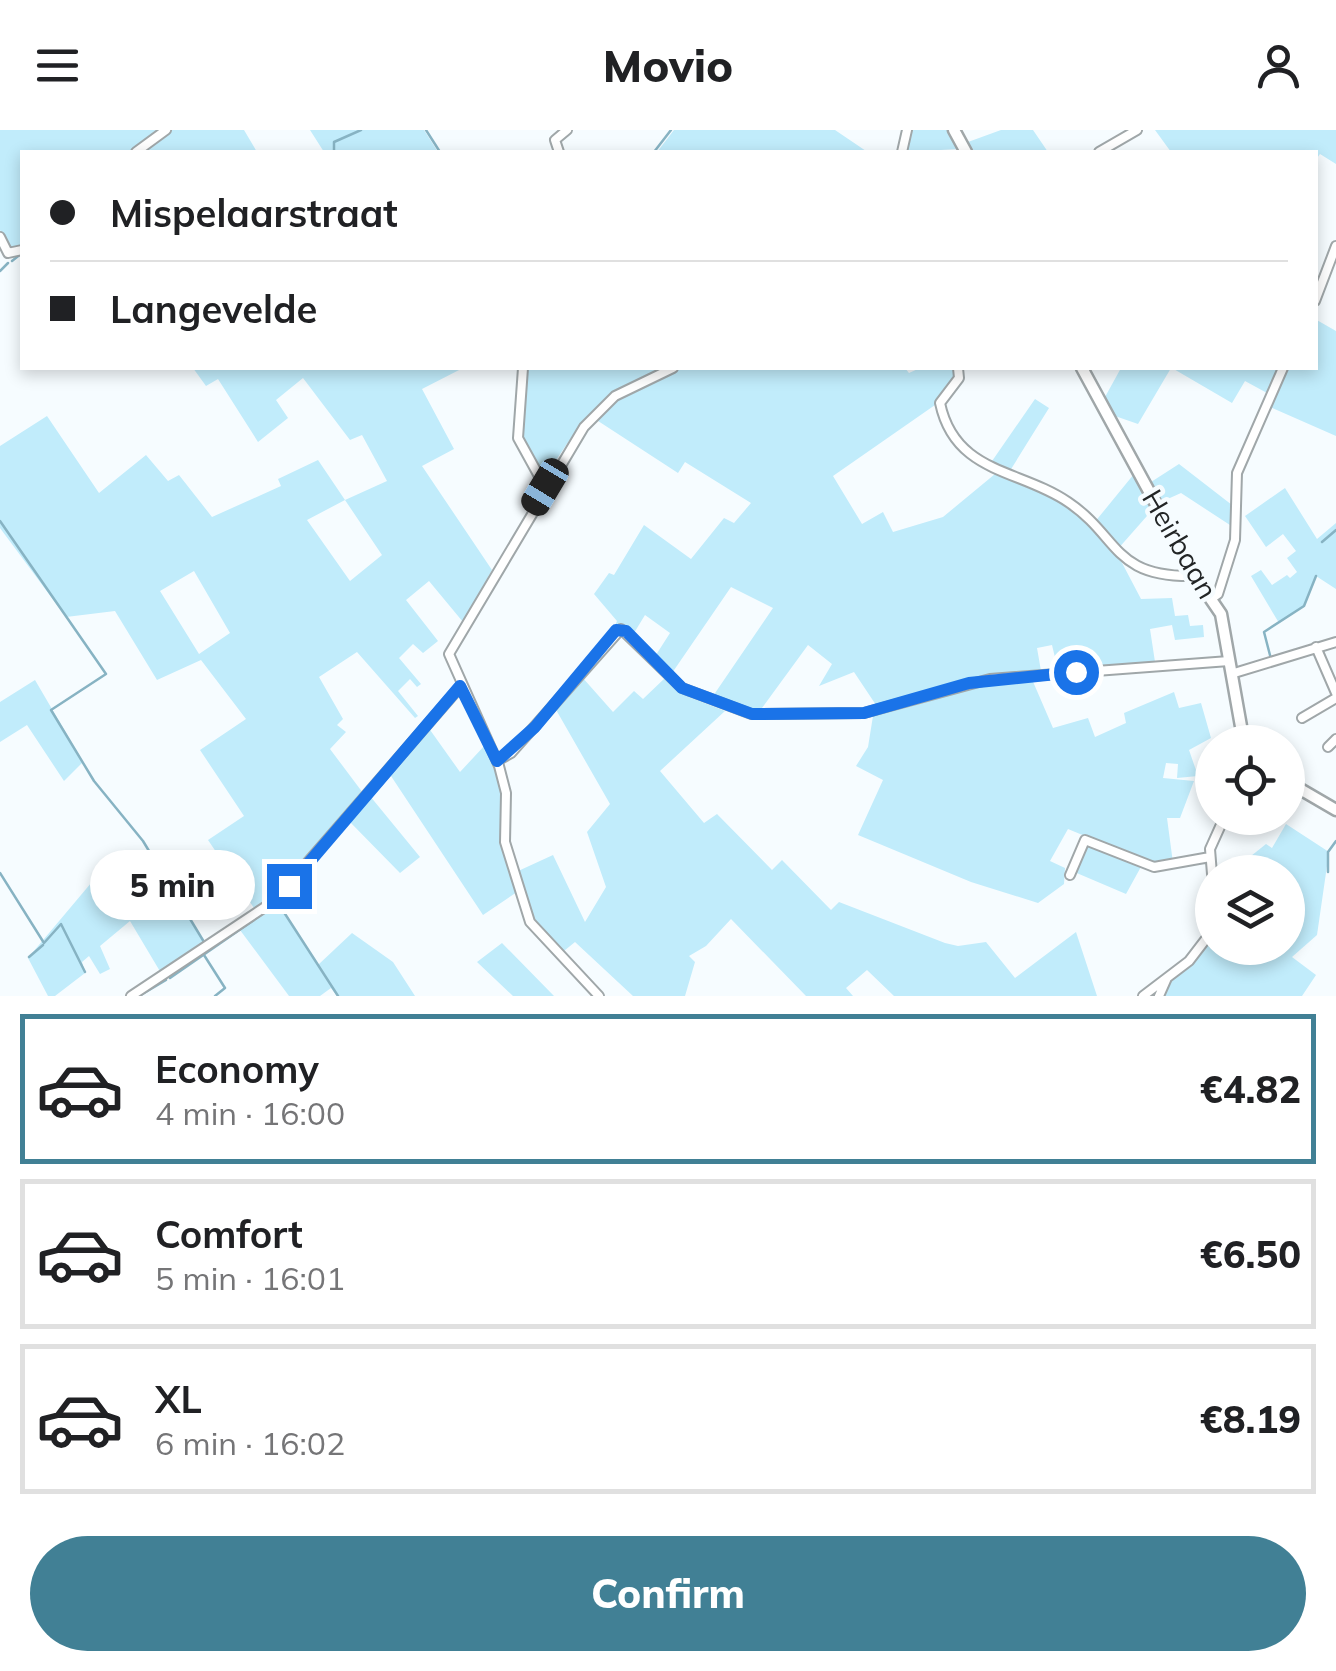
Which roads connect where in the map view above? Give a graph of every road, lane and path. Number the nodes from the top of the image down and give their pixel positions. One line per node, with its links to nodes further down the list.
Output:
1 (166, 130): 4 (street)
2 (567, 130): 5 (street)
3 (1137, 130): 6 (street)
4 (139, 150)
5 (558, 150)
6 (1102, 150)
7 (0, 236): 9 (street)
8 (1336, 246): 10 (street)
9 (20, 250)
10 (1318, 293)
11 (523, 370): 16 (street)
12 (669, 370): 16 (street)
13 (958, 370): 17 (street)
14 (1083, 370): 17 (main road, Heirbaan)
15 (1283, 370): 18 (street)
16 (545, 487): 24 (street)
17 (1196, 576): 19 (main road, Heirbaan)
18 (1221, 585): 19 (street); 20 (street)
19 (1211, 599): 20 (main road, Heirbaan)
20 (1220, 613): 23 (main road, Heirbaan)
21 (1336, 642): 22 (street)
22 (1316, 648): 23 (street); 25 (street)
23 (1230, 668): 27 (main road, Heirbaan); 30 (street)
24 (460, 686): 30 (street); 37 (street)
25 (1336, 695): 26 (street)
26 (1302, 718)
27 (1241, 725)
28 (1336, 739): 29 (street)
29 (1328, 747)
30 (497, 761): 38 (street)
31 (1305, 792): 32 (main road)
32 (1336, 810)
33 (1195, 860): 34 (street)
34 (1070, 875)
35 (1195, 950): 36 (street)
36 (1167, 978): 39 (street); 40 (street)
37 (131, 996)
38 (599, 996)
39 (1143, 996)
40 (1159, 996)

